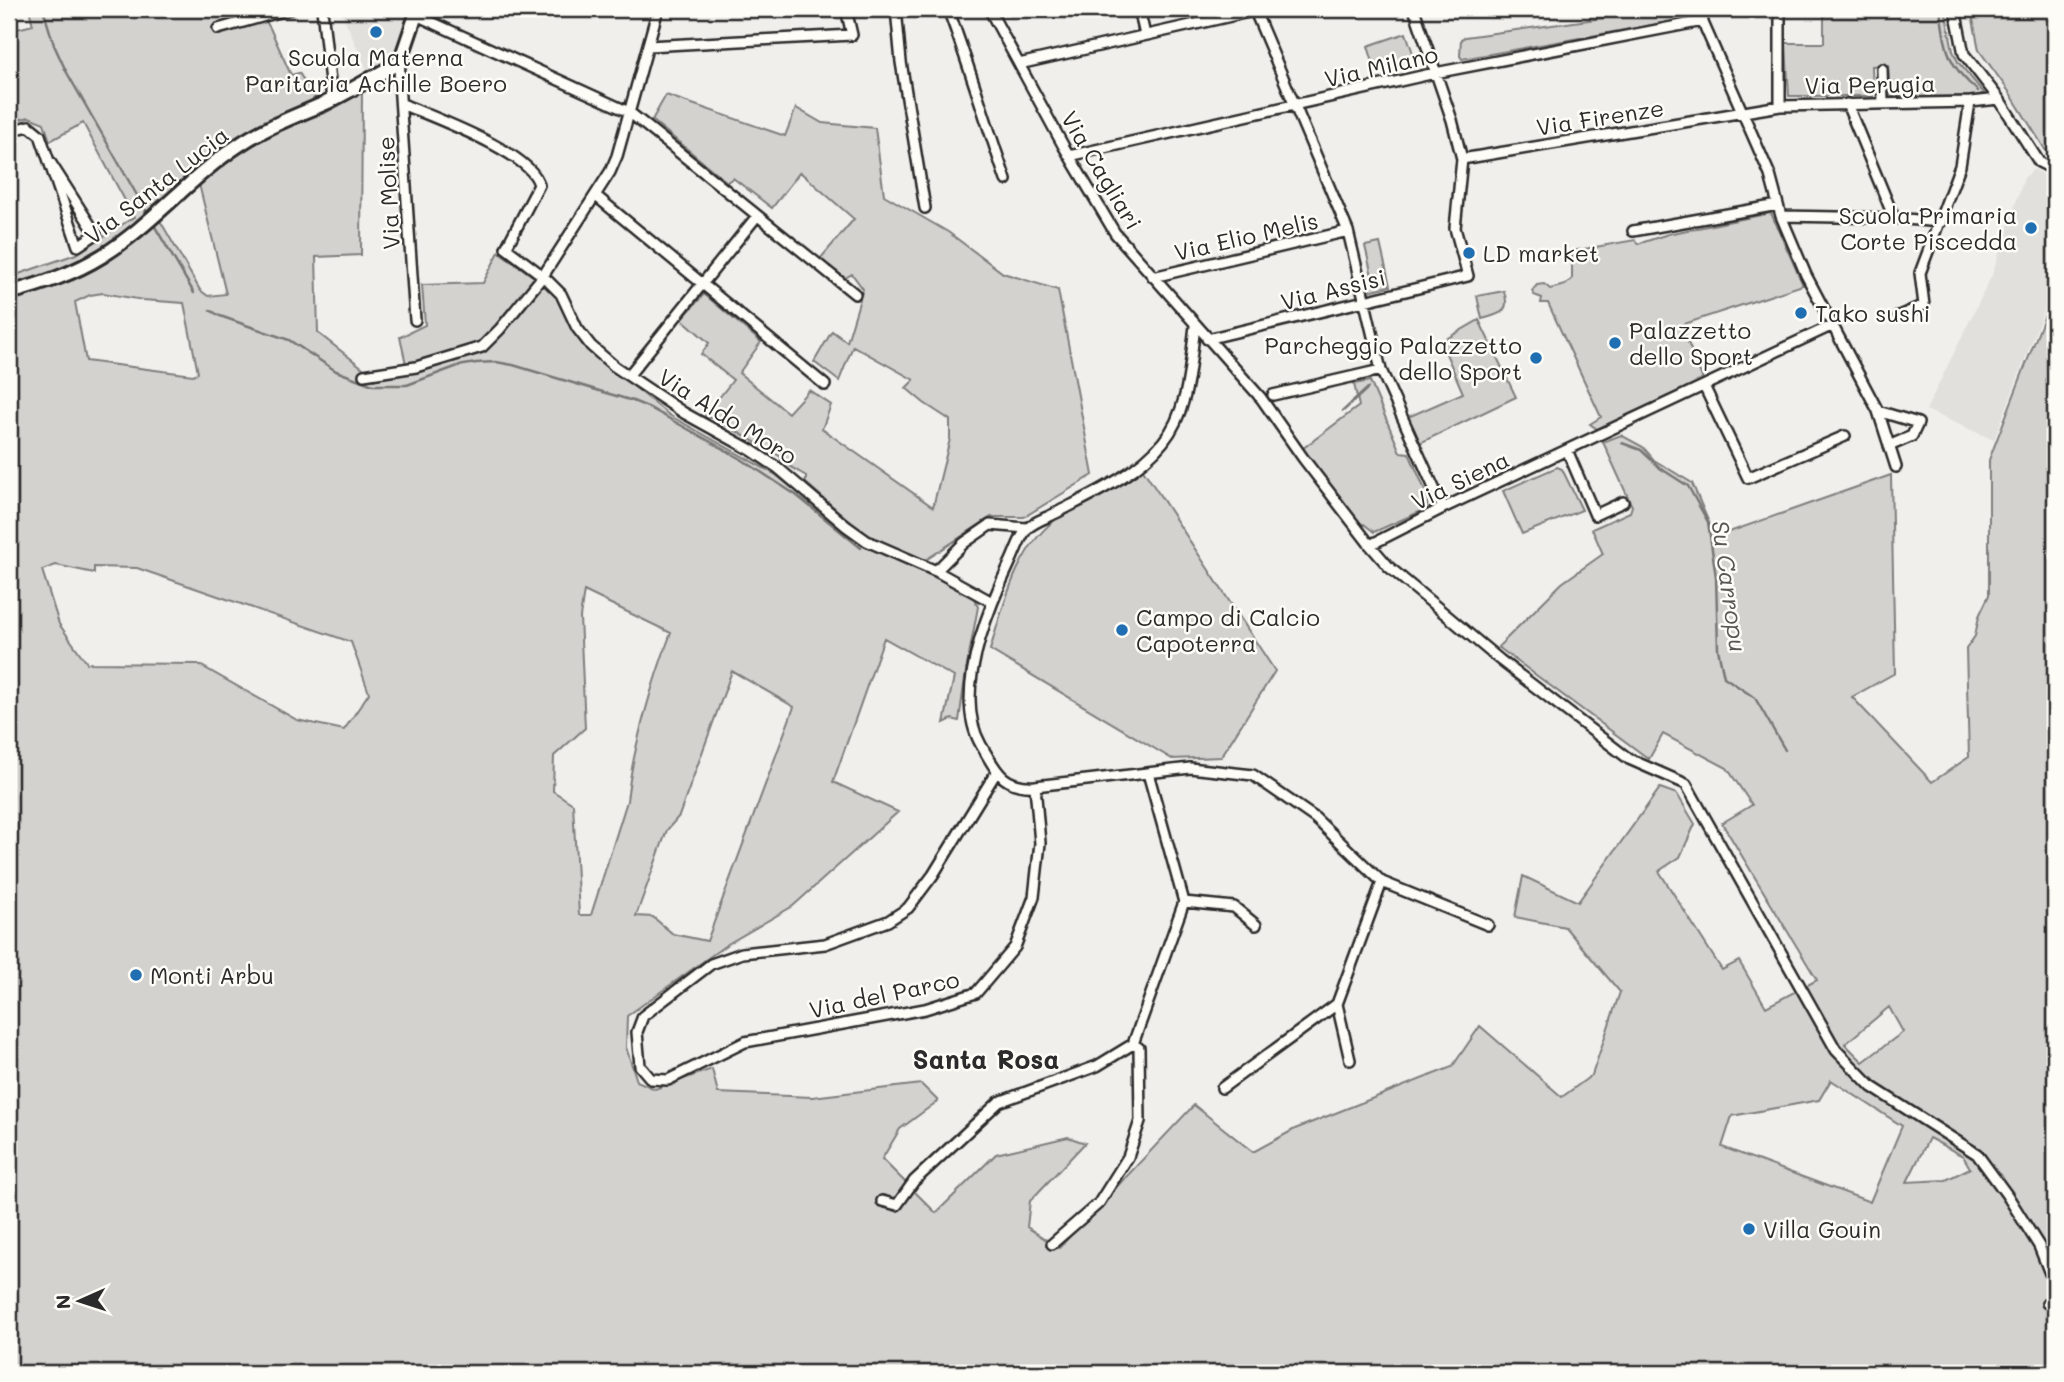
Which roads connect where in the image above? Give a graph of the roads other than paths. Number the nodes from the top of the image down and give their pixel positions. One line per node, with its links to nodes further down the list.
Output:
1 (290, 9): 16 (street)
2 (323, 9): 24 (street)
3 (846, 9): 18 (street)
4 (895, 9): 41 (street)
5 (948, 9): 38 (street)
6 (989, 9): 20 (street, Via Cagliari)
7 (1139, 9): 17 (street)
8 (1257, 9): 17 (street); 29 (street)
9 (1414, 9): 22 (street)
10 (1697, 9): 15 (street)
11 (1780, 9): 30 (street)
12 (1955, 9): 23 (street)
13 (654, 10): 18 (street)
14 (417, 12): 19 (street); 31 (street)
15 (1703, 21): 22 (street, Via Milano); 32 (street)
16 (218, 29)
17 (1145, 35): 20 (street)
18 (648, 46): 31 (street)
19 (400, 62): 24 (street, Via Santa Lucia); 27 (street, Via Molise)
20 (1019, 64): 34 (street, Via Cagliari)
21 (1882, 69): 26 (street)
22 (1435, 74): 29 (street, Via Milano); 35 (street)
23 (1999, 99): 25 (street, Via Perugia); 37 (street)
24 (331, 100): 51 (street, Via Santa Lucia)
25 (1970, 102): 26 (street, Via Perugia); 45 (street)
26 (1883, 103): 28 (street, Via Perugia)
27 (402, 104): 48 (street, Via Aldo Moro); 55 (street, Via Molise)
28 (1847, 104): 30 (street, Via Perugia); 44 (street)
29 (1294, 106): 34 (street, Via Milano); 46 (street)
30 (1780, 106): 32 (street, Via Perugia)
31 (629, 112): 39 (street); 42 (street)
32 (1743, 113): 35 (street, Via Firenze); 40 (street)
33 (9, 131): 36 (street)
34 (1069, 156): 49 (street, Via Cagliari)
35 (1462, 159): 53 (street, Via Assisi)
36 (50, 162): 36 (street)
37 (2055, 170)
38 (1006, 180)
39 (596, 196): 48 (street); 50 (street)
40 (1778, 205): 43 (street); 47 (street)
41 (925, 208)
42 (757, 216): 50 (street); 52 (street)
43 (1781, 216): 44 (street); 56 (street)
44 (1894, 218): 45 (street)
45 (1941, 222): 54 (street)
46 (1348, 231): 49 (street, Via Elio Melis); 53 (street)
47 (1633, 231)
48 (543, 276): 60 (street); 61 (street, Via Aldo Moro)
49 (1153, 277): 57 (street, Via Cagliari)
50 (701, 284): 61 (street); 62 (street)
51 (9, 293)
52 (855, 294)
53 (1365, 300): 58 (street, Via Assisi); 59 (street)
54 (1899, 316)
55 (415, 320)
56 (1832, 325): 63 (street, Via Siena); 65 (street)
57 (1195, 326): 58 (street, Via Cagliari); 72 (street)
58 (1207, 339): 73 (street, Via Cagliari)
59 (1381, 370): 64 (street); 71 (street)
60 (365, 375)
61 (629, 375): 74 (street, Via Aldo Moro)
62 (825, 385)
63 (1704, 386): 66 (street); 68 (street, Via Siena)
64 (1273, 395)
65 (1878, 411): 67 (street); 67 (street)
66 (1845, 436)
67 (1889, 446): 69 (street)
68 (1567, 450): 70 (street); 71 (street, Via Siena)
69 (1896, 467)
70 (1623, 502)
71 (1444, 508): 73 (street, Via Siena)
72 (1027, 528): 74 (street); 75 (street)
73 (1370, 545): 89 (street, Via Cagliari)
74 (936, 571): 75 (street, Via Aldo Moro)
75 (992, 601): 76 (street)
76 (997, 771): 78 (street); 78 (street, Via del Parco)
77 (1148, 773): 78 (street); 79 (street); 80 (street)
78 (1035, 786)
79 (1382, 882): 82 (street); 83 (street)
80 (1184, 902): 81 (street); 84 (street)
81 (1256, 925)
82 (1488, 925)
83 (1337, 1004): 85 (street); 86 (street)
84 (1133, 1044): 87 (street); 88 (street)
85 (1350, 1059)
86 (1222, 1088)
87 (882, 1201)
88 (1052, 1244)
89 (2055, 1286)

